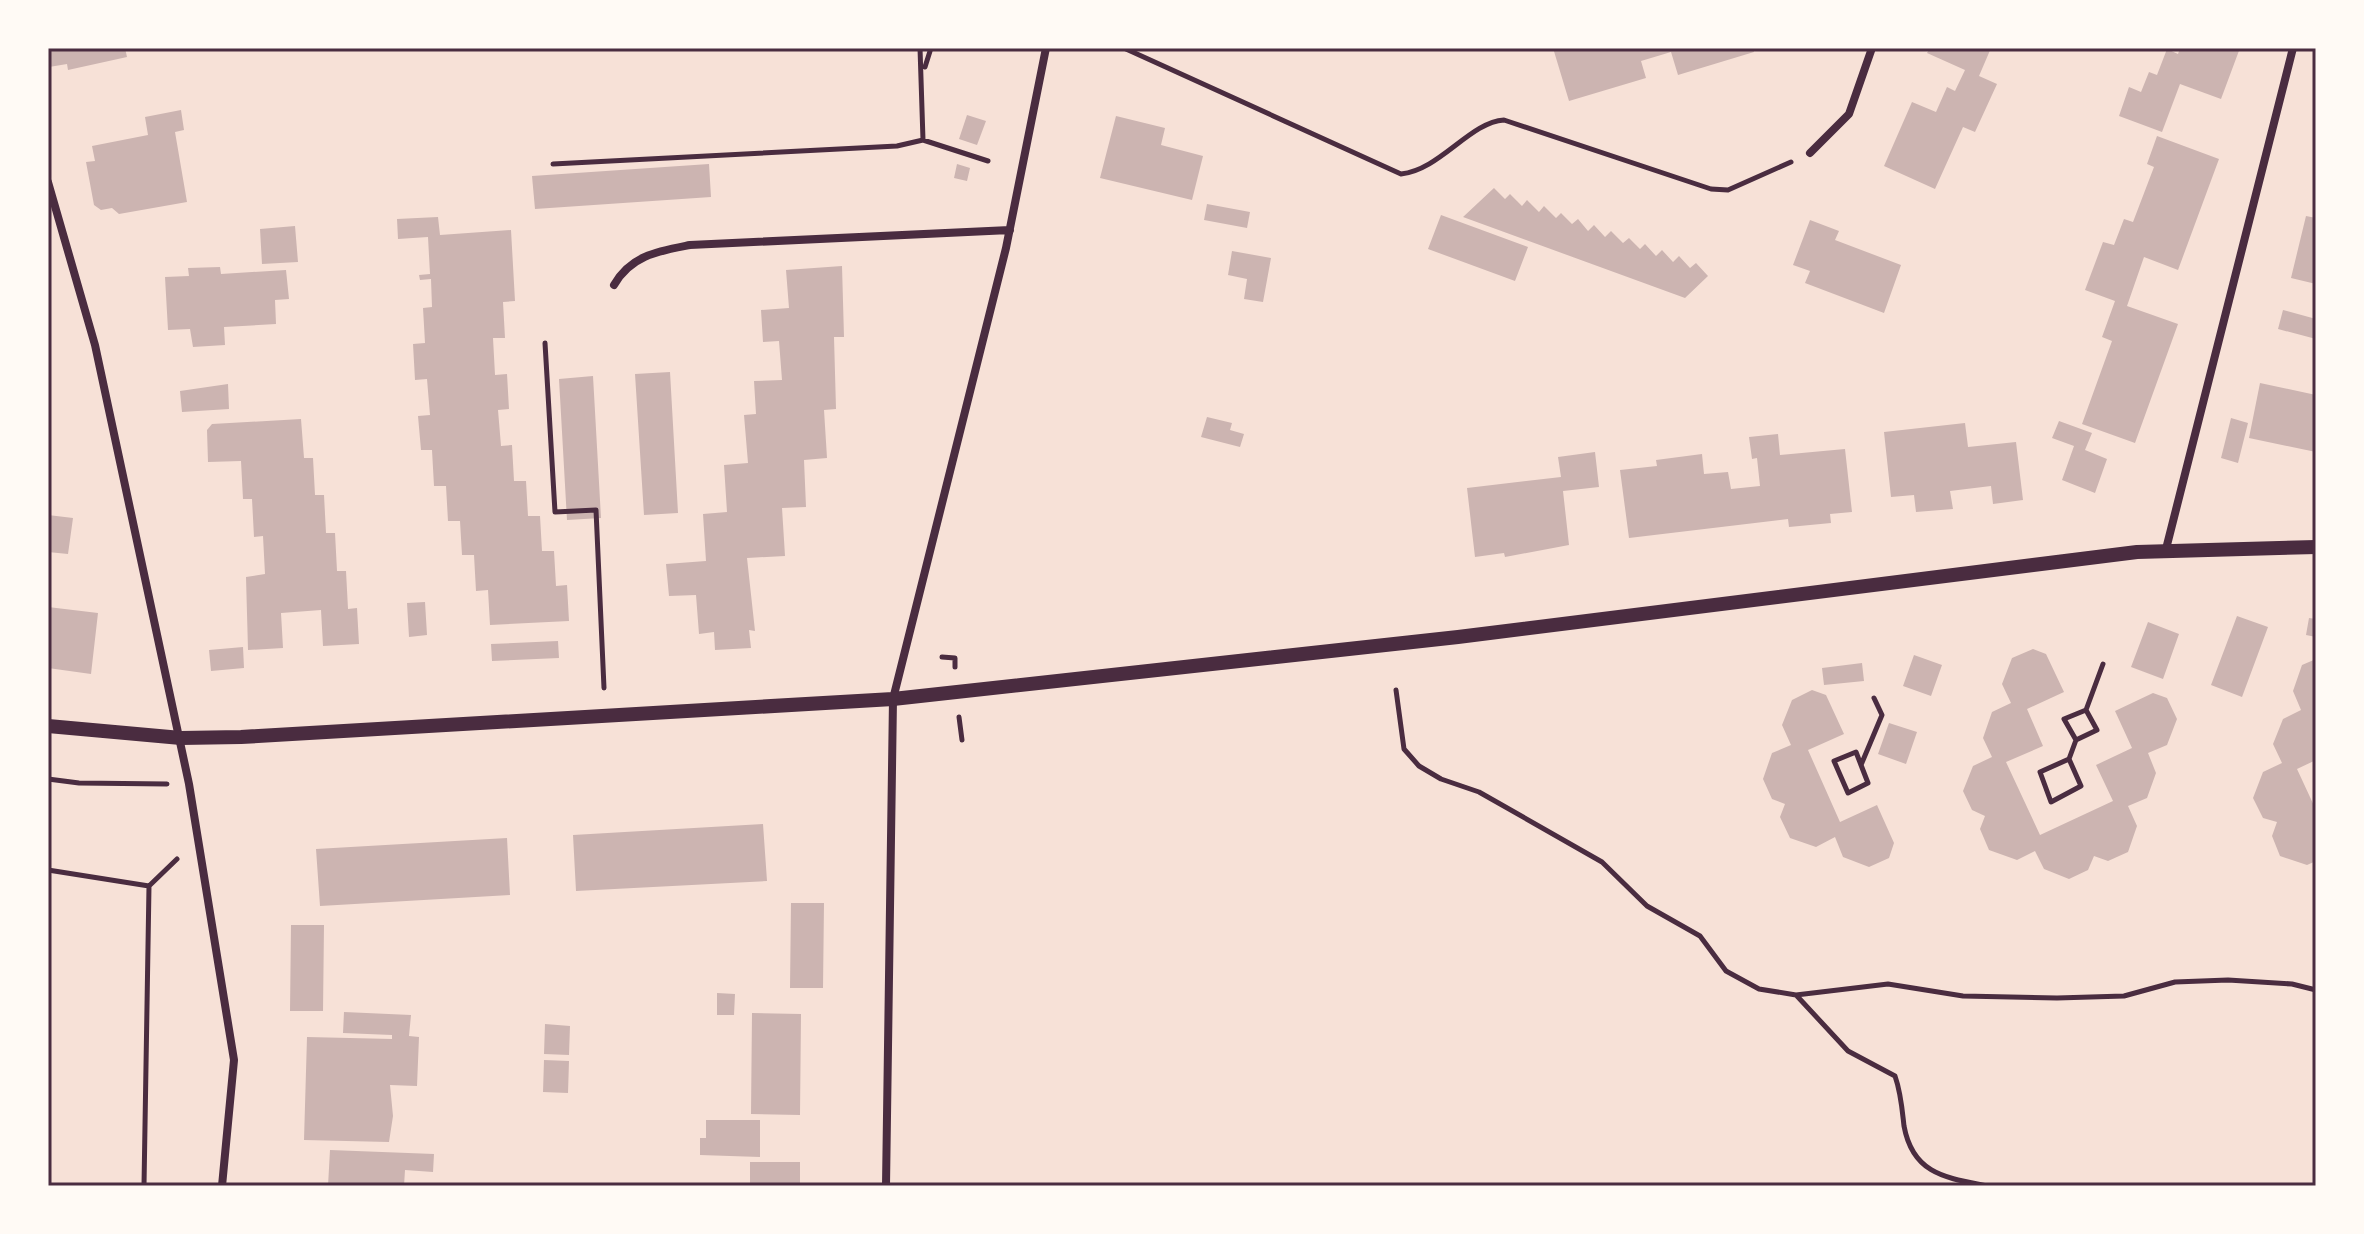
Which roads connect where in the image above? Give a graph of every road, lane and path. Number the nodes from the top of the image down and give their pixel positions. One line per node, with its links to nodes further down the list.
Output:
1 (920, 48): 7 (path)
2 (931, 48): 7 (path)
3 (1046, 48): 13 (street)
4 (1872, 48): 9 (street)
5 (2293, 48): 17 (street)
6 (1126, 49): 9 (path)
7 (924, 71): 8 (path)
8 (923, 140): 10 (path); 11 (path)
9 (1810, 153)
10 (988, 161)
11 (553, 164)
12 (48, 182): 27 (street)
13 (1010, 230): 14 (street); 23 (street)
14 (614, 285)
15 (545, 343): 25 (path)
16 (2316, 547): 17 (street)
17 (2166, 549): 23 (street)
18 (942, 657): 19 (path)
19 (955, 658)
20 (2103, 664): 24 (path)
21 (1396, 690): 37 (path)
22 (1874, 698): 30 (path)
23 (893, 699): 25 (street); 40 (street)
24 (2086, 710): 28 (path); 28 (path)
25 (605, 717): 27 (street)
26 (48, 726): 27 (street)
27 (181, 738): 32 (street)
28 (2076, 740): 29 (path)
29 (2069, 759): 29 (path)
30 (1861, 765): 30 (path)
31 (48, 779): 32 (path)
32 (189, 784): 33 (street)
33 (198, 840): 35 (path); 39 (street)
34 (48, 870): 35 (path)
35 (149, 886): 38 (path)
36 (2316, 990): 37 (path)
37 (1796, 995): 41 (path)
38 (144, 1186)
39 (222, 1186)
40 (886, 1186)
41 (1988, 1186)

